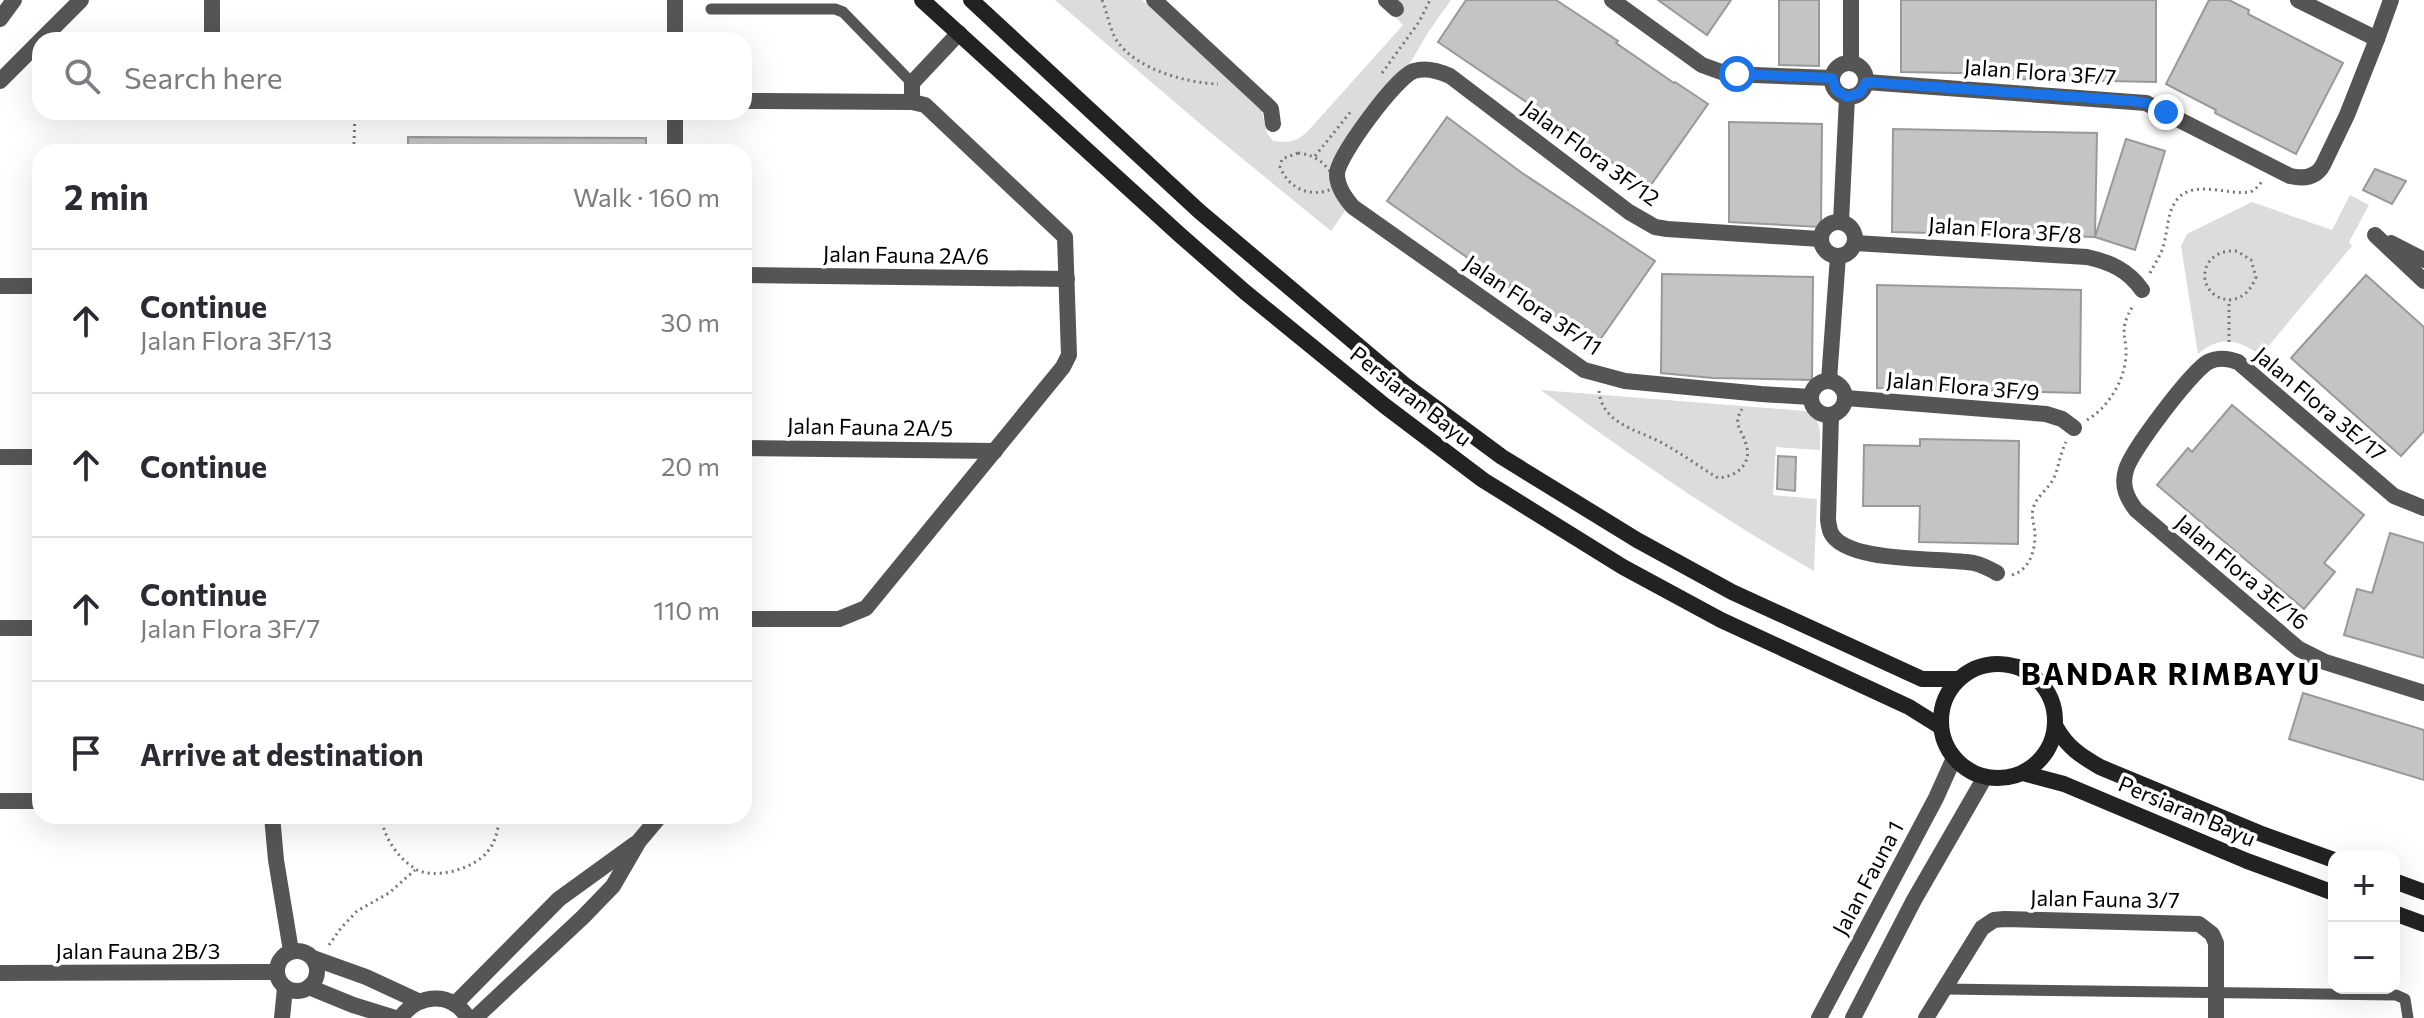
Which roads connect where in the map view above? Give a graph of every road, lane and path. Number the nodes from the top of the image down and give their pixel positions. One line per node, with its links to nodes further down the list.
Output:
1 (14, 0): 15 (street)
2 (81, 0): 16 (street)
3 (212, 0): 17 (street)
4 (675, 0): 18 (street)
5 (922, 0): 19 (main road, Persiaran Bayu)
6 (971, 0): 71 (main road, Persiaran Bayu)
7 (1102, 0): 25 (path)
8 (1154, 0): 25 (street)
9 (1430, 0): 26 (path)
10 (1612, 0): 23 (street)
11 (1851, 0): 22 (street)
12 (2298, 0): 20 (street)
13 (2391, 0): 20 (street, Jalan Flora 3F/7)
14 (711, 9): 28 (lane)
15 (0, 19)
16 (50, 32)
17 (212, 32)
18 (675, 32)
19 (959, 33): 28 (street); 73 (main road, Persiaran Bayu)
20 (2377, 39): 40 (street, Jalan Flora 3F/7)
21 (32, 50): 24 (street)
22 (1851, 63): 23 (street); 27 (street)
23 (1832, 78): 29 (street)
24 (0, 81)
25 (1243, 81): 36 (street)
26 (1376, 81)
27 (1866, 82): 29 (street); 40 (street, Jalan Flora 3F/7)
28 (912, 83): 31 (street)
29 (1847, 97): 41 (street)
30 (752, 101): 31 (street)
31 (912, 102): 47 (street)
32 (1357, 104): 39 (path)
33 (1370, 117): 42 (street, Jalan Flora 3F/12); 54 (street, Jalan Flora 3F/11)
34 (355, 120): 37 (path)
35 (675, 120): 38 (street)
36 (1273, 124)
37 (354, 144)
38 (675, 144)
39 (1315, 156): 39 (path)
40 (2271, 167): 51 (path)
41 (1841, 222): 42 (street); 43 (street)
42 (1820, 239): 44 (street)
43 (1855, 243): 44 (street); 51 (street, Jalan Flora 3F/8)
44 (1838, 256): 55 (street)
45 (2424, 260): 48 (street)
46 (752, 275): 47 (street, Jalan Fauna 2A/6)
47 (1067, 279): 63 (street)
48 (2424, 281)
49 (0, 286): 50 (street)
50 (32, 286)
51 (2142, 290): 61 (path)
52 (2229, 300): 52 (path); 53 (path)
53 (2229, 358): 60 (street, Jalan Flora 3E/17); 66 (street, Jalan Flora 3E/17)
54 (1598, 375): 56 (street, Jalan Flora 3F/11); 56 (path)
55 (1829, 380): 57 (street); 58 (street)
56 (1761, 394): 57 (street, Jalan Flora 3F/11)
57 (1811, 397): 59 (street)
58 (1846, 398): 59 (street); 61 (street, Jalan Flora 3F/9)
59 (1831, 415): 67 (street)
60 (2159, 418): 72 (street, Jalan Flora 3E/16)
61 (2074, 428): 67 (path)
62 (752, 448): 63 (street, Jalan Fauna 2A/5)
63 (995, 451): 68 (street)
64 (0, 457): 65 (street)
65 (32, 457)
66 (2424, 508)
67 (1997, 573)
68 (752, 619)
69 (0, 628): 70 (street)
70 (32, 628)
71 (1959, 679): 73 (main road); 74 (main road)
72 (2424, 693)
73 (1941, 727): 75 (main road)
74 (2056, 727): 76 (main road); 85 (main road, Persiaran Bayu)
75 (1954, 758): 77 (main road); 105 (street, Jalan Fauna 1)
76 (2023, 773): 77 (main road); 88 (main road, Persiaran Bayu)
77 (1985, 777): 106 (street)
78 (0, 801): 79 (street)
79 (32, 801)
80 (273, 824): 92 (street)
81 (382, 824): 86 (path)
82 (499, 824): 86 (path)
83 (653, 824): 84 (street)
84 (639, 841): 100 (street); 104 (street)
85 (2328, 858)
86 (415, 870): 93 (path)
87 (2400, 883): 89 (main road)
88 (2328, 891)
89 (2424, 892)
90 (2400, 915): 91 (main road)
91 (2424, 924)
92 (291, 951): 93 (street); 95 (street)
93 (316, 959): 96 (street); 99 (street)
94 (0, 973): 95 (street, Jalan Fauna 2B/3)
95 (281, 980): 96 (street); 101 (street)
96 (309, 987): 102 (street)
97 (1944, 989): 98 (lane); 98 (street, Jalan Fauna 3/7); 107 (street)
98 (2217, 993): 108 (street); 109 (lane)
99 (418, 1001): 100 (street); 102 (street)
100 (455, 1004): 103 (street)
101 (282, 1018)
102 (398, 1018)
103 (468, 1018)
104 (475, 1018)
105 (1819, 1018)
106 (1853, 1018)
107 (1926, 1018)
108 (2216, 1018)
109 (2408, 1018)

